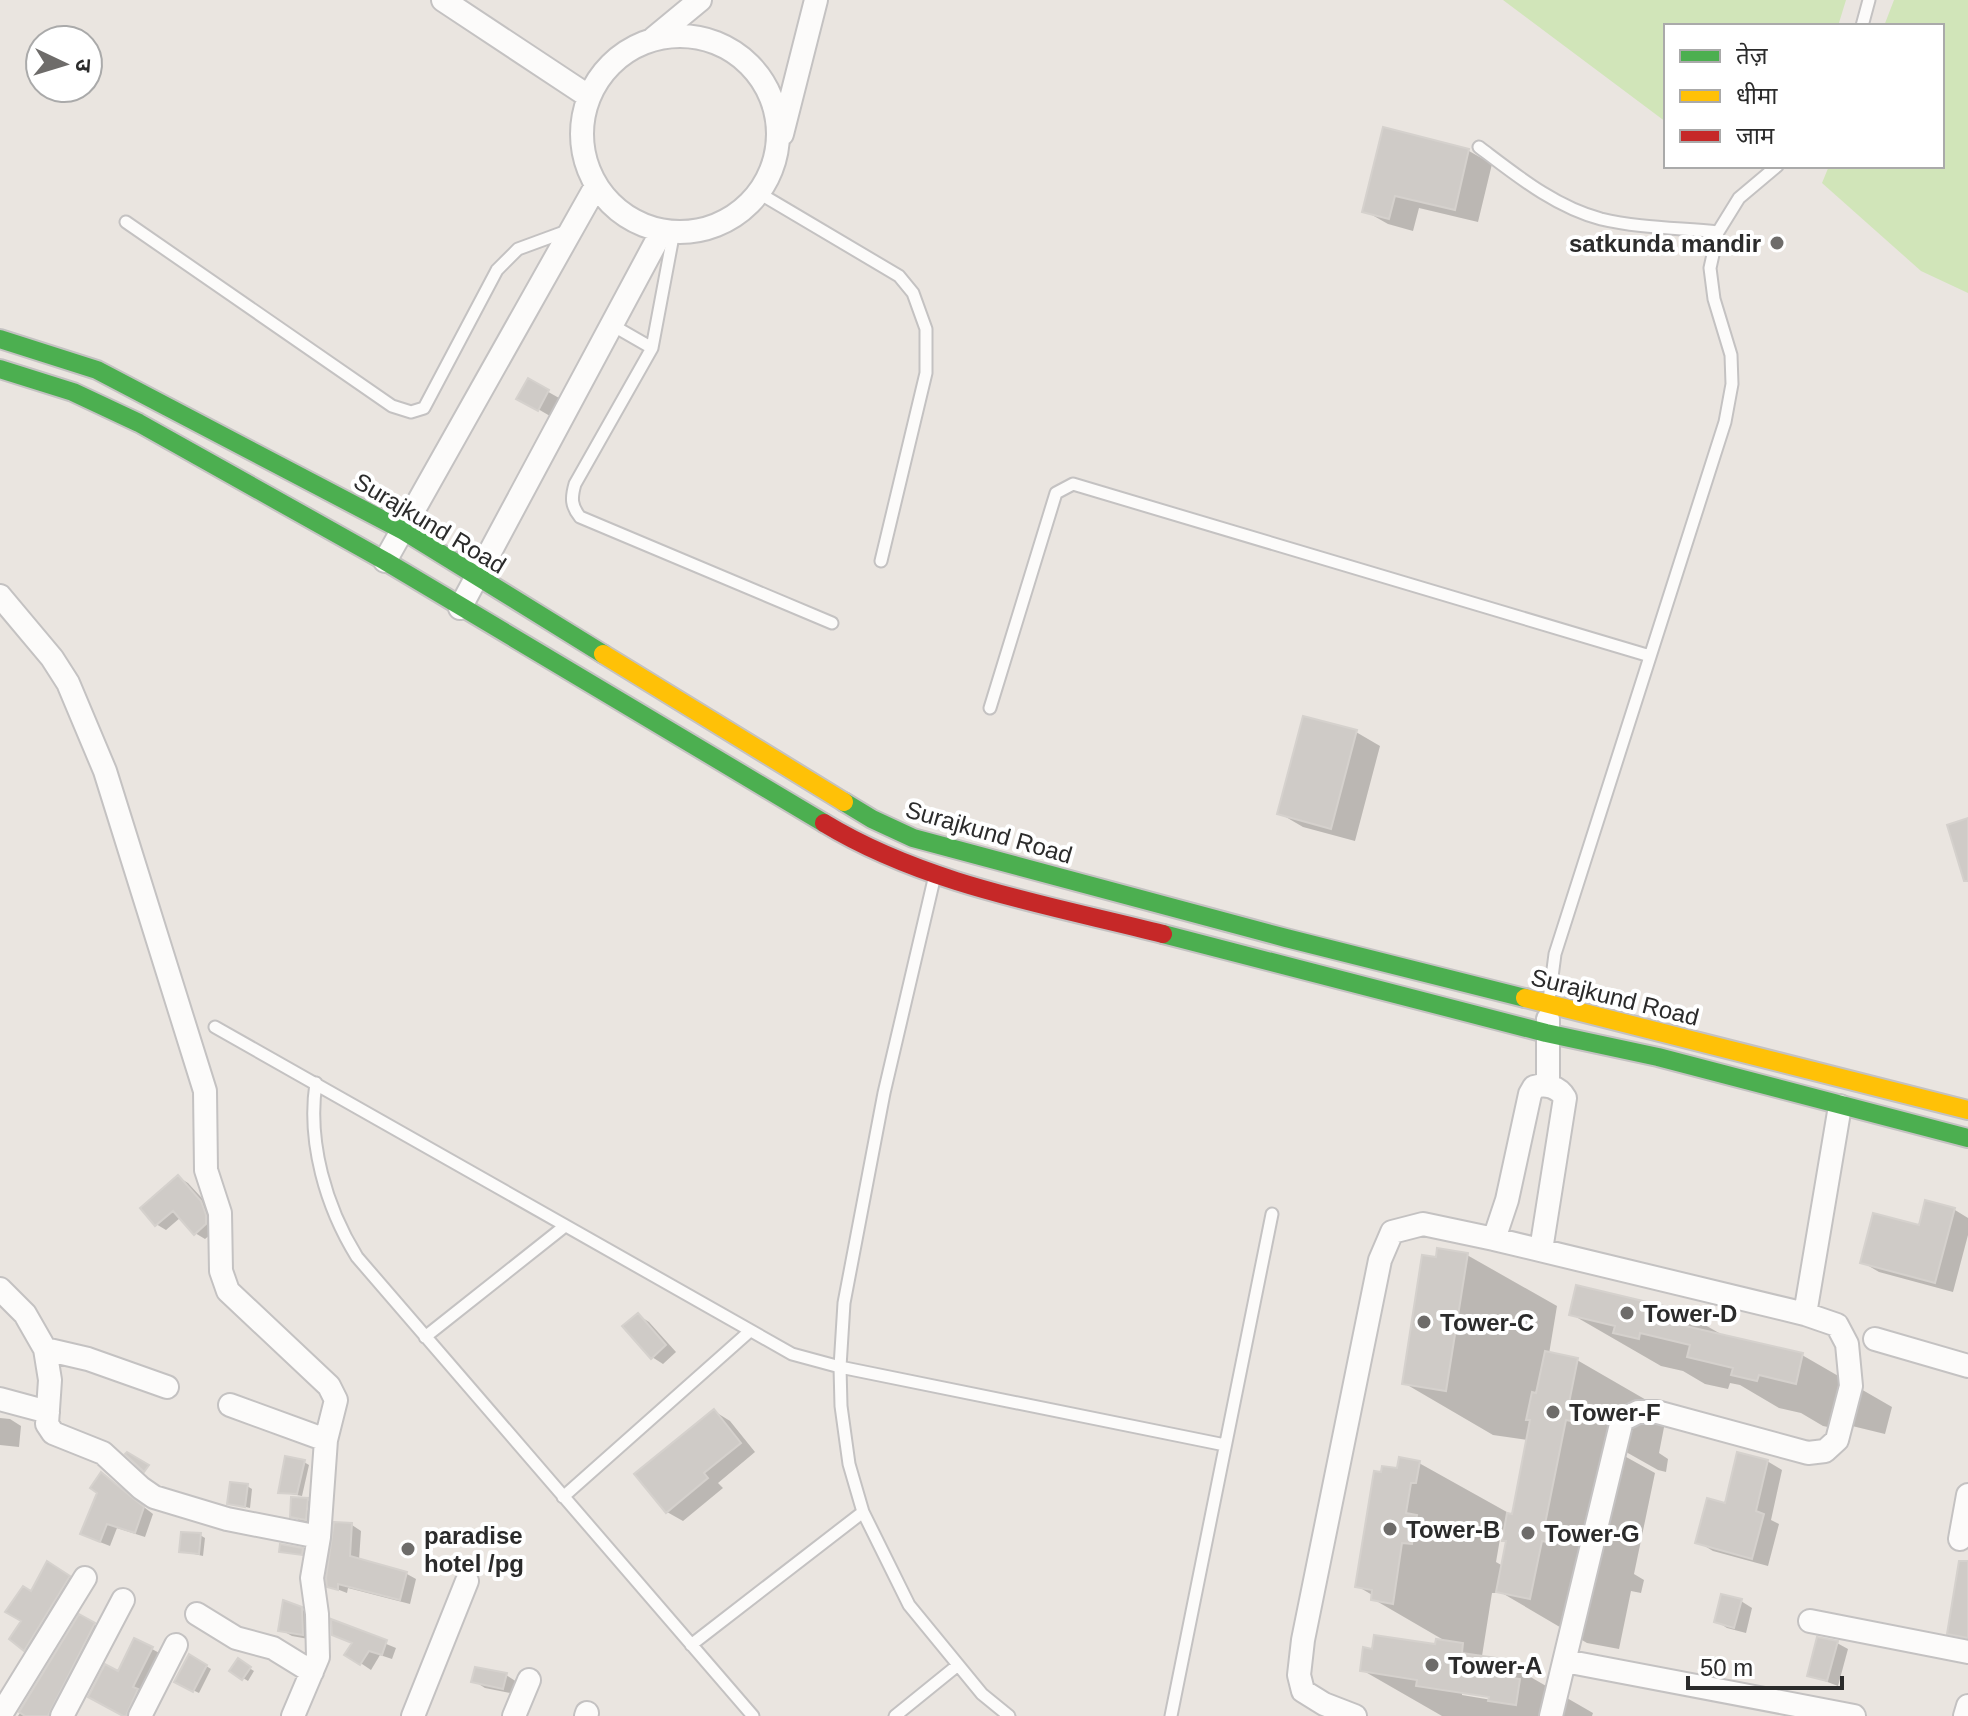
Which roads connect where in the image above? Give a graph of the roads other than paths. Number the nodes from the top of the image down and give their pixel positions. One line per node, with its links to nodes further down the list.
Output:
1 (443, 0): 7 (street)
2 (700, 0): 6 (street)
3 (816, 0): 9 (street)
4 (1869, 0): 5 (lane)
5 (1863, 24)
6 (654, 38): 7 (street); 9 (street)
7 (588, 96): 11 (street)
8 (1479, 147): 16 (lane)
9 (775, 160): 12 (street)
10 (1775, 168): 16 (lane)
11 (596, 186): 14 (street); 15 (street)
12 (759, 193): 15 (street); 23 (lane)
13 (126, 222): 14 (lane)
14 (568, 231): 21 (street)
15 (668, 231): 17 (street); 19 (lane)
16 (1718, 232): 28 (lane)
17 (612, 325): 19 (lane); 24 (street)
18 (0, 339): 21 (main road, Surajkund Road)
19 (652, 348): 27 (lane)
20 (0, 369): 22 (main road, Surajkund Road)
21 (404, 531): 22 (street); 24 (main road, Surajkund Road)
22 (385, 561): 26 (main road, Surajkund Road)
23 (881, 561)
24 (476, 577): 26 (street); 30 (main road, Surajkund Road)
25 (0, 596): 58 (street)
26 (460, 608): 31 (main road, Surajkund Road)
27 (832, 623)
28 (1650, 656): 29 (lane); 32 (lane)
29 (990, 708)
30 (941, 847): 31 (lane); 32 (main road, Surajkund Road)
31 (936, 874): 34 (main road, Surajkund Road); 53 (lane)
32 (1549, 1004): 34 (street); 37 (main road, Surajkund Road)
33 (215, 1027): 35 (lane)
34 (1546, 1033): 36 (street); 38 (main road, Surajkund Road)
35 (316, 1083): 43 (lane); 49 (lane)
36 (1548, 1086): 44 (street); 45 (street)
37 (1890, 1091): 39 (main road, Surajkund Road); 40 (main road)
38 (1840, 1106): 40 (main road, Surajkund Road); 47 (street)
39 (1968, 1110)
40 (1883, 1117): 41 (main road, Surajkund Road)
41 (1968, 1138)
42 (1272, 1214): 59 (lane)
43 (565, 1226): 48 (lane); 49 (lane)
44 (1494, 1239): 45 (street); 88 (street)
45 (1541, 1250): 47 (street)
46 (0, 1289): 51 (street)
47 (1805, 1314): 73 (street)
48 (750, 1331): 53 (lane); 61 (lane)
49 (425, 1337): 61 (lane)
50 (1875, 1339): 52 (street)
51 (45, 1349): 54 (street); 57 (street)
52 (1968, 1366)
53 (840, 1367): 59 (lane); 62 (lane)
54 (167, 1387)
55 (0, 1399): 57 (street)
56 (230, 1405): 58 (street)
57 (48, 1412): 63 (street)
58 (326, 1440): 63 (street)
59 (1225, 1445): 87 (lane)
60 (1968, 1495): 64 (street)
61 (563, 1497): 71 (lane)
62 (863, 1512): 71 (lane); 74 (lane)
63 (319, 1537): 75 (street)
64 (1960, 1539)
65 (85, 1578): 78 (street)
66 (467, 1581): 82 (street)
67 (123, 1600): 79 (street)
68 (197, 1614): 75 (street)
69 (1810, 1621): 72 (street)
70 (176, 1645): 80 (street)
71 (691, 1645): 84 (lane)
72 (1968, 1652)
73 (1565, 1661): 89 (street); 90 (street)
74 (958, 1665): 85 (lane); 86 (lane)
75 (312, 1672): 81 (street)
76 (529, 1680): 83 (street)
77 (1968, 1706): 91 (street)
78 (0, 1716)
79 (62, 1716)
80 (140, 1716)
81 (293, 1716)
82 (413, 1716)
83 (514, 1716)
84 (753, 1716)
85 (895, 1716)
86 (1009, 1716)
87 (1171, 1716)
88 (1355, 1716)
89 (1551, 1716)
90 (1854, 1716)
91 (1965, 1716)

